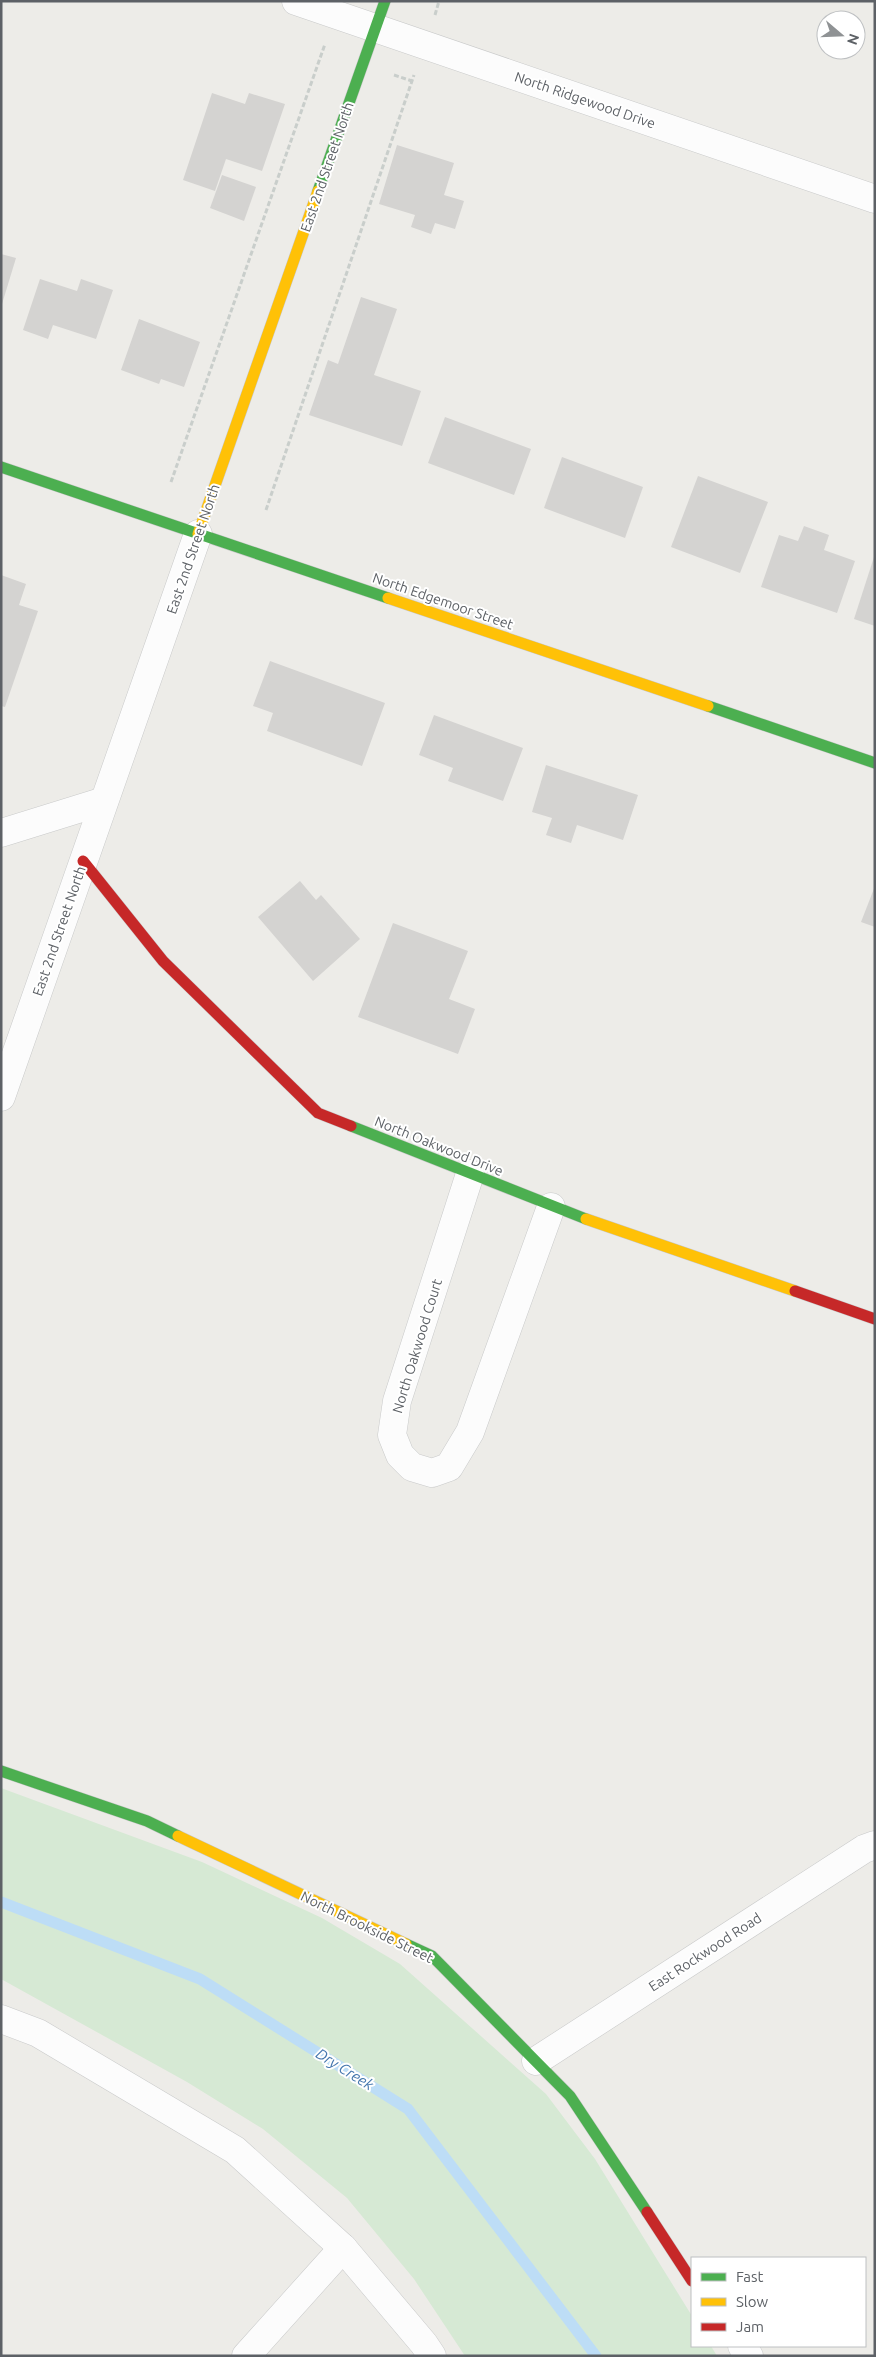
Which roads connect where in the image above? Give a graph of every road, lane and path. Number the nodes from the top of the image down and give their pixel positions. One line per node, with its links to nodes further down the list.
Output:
1 (296, 1): 4 (street, North Ridgewood Drive)
2 (386, 1): 5 (street, East 2nd Street North)
3 (439, 1): 6 (path)
4 (336, 15): 5 (street, North Ridgewood Drive); 9 (path)
5 (376, 29): 6 (street, North Ridgewood Drive); 11 (street, East 2nd Street North)
6 (424, 45): 7 (street, North Ridgewood Drive); 10 (path)
7 (875, 199)
8 (1, 467): 11 (street, North Edgemoor Street)
9 (171, 482)
10 (266, 510)
11 (198, 534): 12 (street, North Edgemoor Street); 13 (street, East 2nd Street North)
12 (875, 763)
13 (104, 801): 14 (street); 15 (street, East 2nd Street North)
14 (1, 833)
15 (83, 861): 16 (street, East 2nd Street North); 17 (street, North Oakwood Drive)
16 (1, 1097)
17 (470, 1174): 18 (street, North Oakwood Drive); 18 (street, North Oakwood Court)
18 (551, 1207): 19 (street, North Oakwood Drive)
19 (875, 1319)
20 (1, 1771): 23 (street, North Brookside Street)
21 (875, 1845): 23 (street, East Rockwood Road)
22 (1, 2019): 24 (street)
23 (536, 2061): 25 (street, North Brookside Street)
24 (343, 2248): 26 (street); 27 (street)
25 (691, 2279)
26 (246, 2356)
27 (432, 2356)

